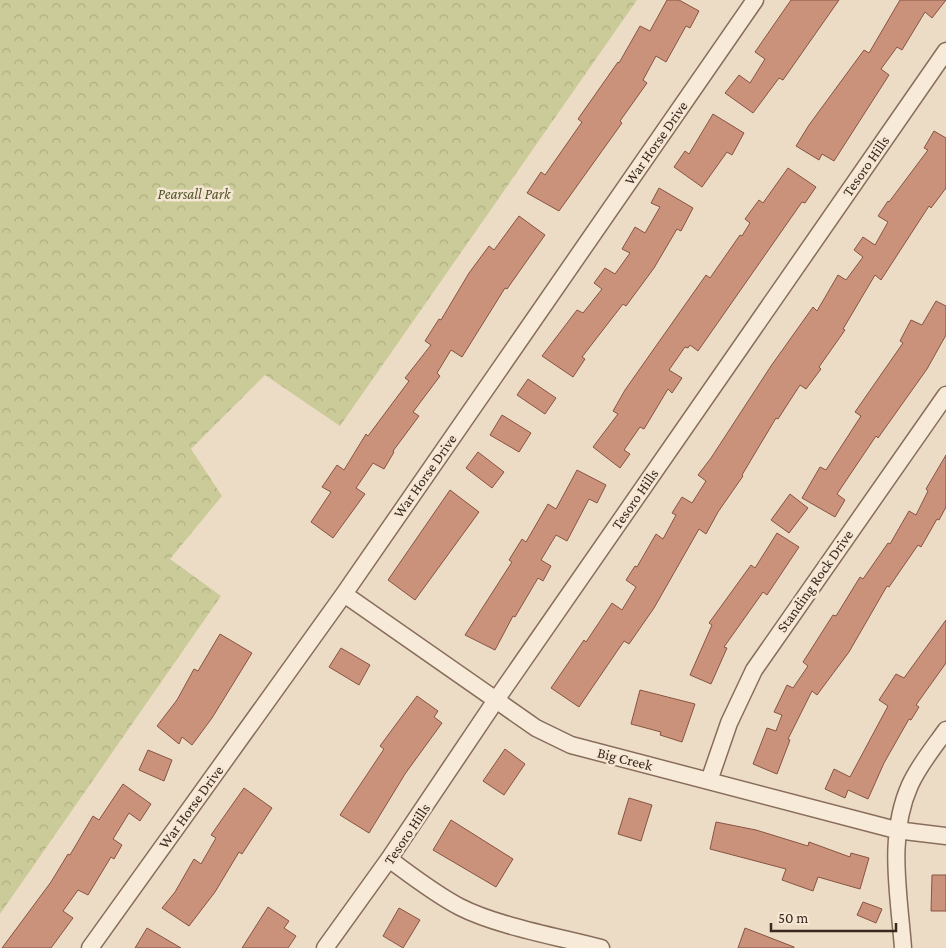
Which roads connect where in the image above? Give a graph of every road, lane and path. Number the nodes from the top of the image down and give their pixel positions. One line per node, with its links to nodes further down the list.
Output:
1 (755, 0): 4 (street, War Horse Drive)
2 (946, 51): 5 (street, Tesoro Hills)
3 (946, 395): 7 (street, Standing Rock Drive)
4 (344, 594): 5 (street, Big Creek); 11 (street, War Horse Drive)
5 (496, 700): 7 (street, Big Creek); 10 (street, Tesoro Hills)
6 (946, 730): 8 (street)
7 (709, 781): 8 (street, Big Creek)
8 (896, 830): 9 (street, Big Creek); 14 (street)
9 (946, 836)
10 (390, 859): 12 (street, Tesoro Hills); 13 (street)
11 (90, 948)
12 (325, 948)
13 (601, 948)
14 (903, 948)

